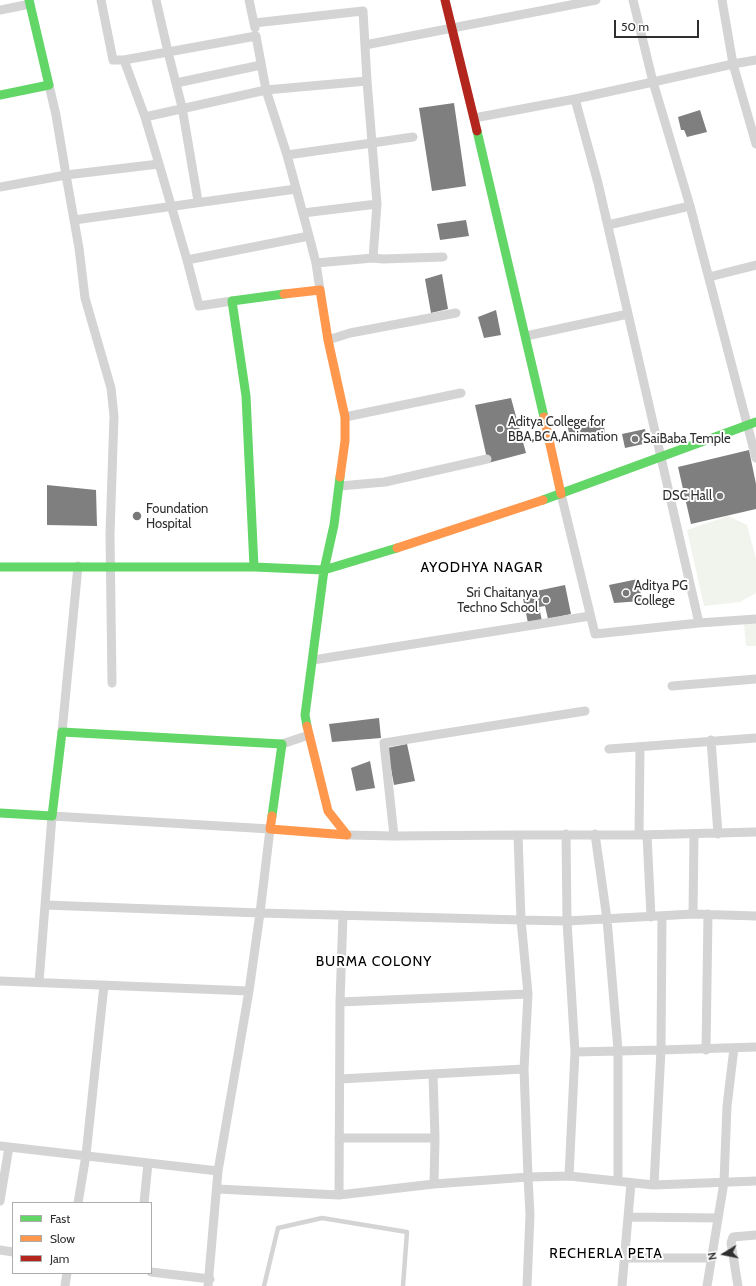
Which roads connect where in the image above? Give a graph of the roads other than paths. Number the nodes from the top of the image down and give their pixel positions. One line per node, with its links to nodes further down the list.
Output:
1 (101, 0): 15 (street)
2 (156, 0): 14 (street)
3 (249, 0): 10 (street)
4 (445, 0): 11 (street)
5 (596, 0): 11 (street)
6 (633, 0): 20 (street)
7 (722, 0): 17 (street)
8 (30, 2): 9 (street); 22 (street)
9 (0, 10)
10 (254, 23): 12 (street); 13 (street)
11 (451, 28): 13 (street); 28 (street)
12 (256, 36): 14 (street); 18 (street)
13 (365, 45): 19 (street)
14 (168, 52): 15 (street); 21 (street)
15 (124, 60): 27 (street)
16 (756, 60): 17 (street)
17 (733, 64): 20 (street); 31 (street)
18 (261, 65): 21 (street); 23 (street)
19 (367, 81): 23 (street); 30 (street)
20 (653, 82): 25 (street); 40 (street)
21 (176, 83): 26 (street)
22 (49, 85): 24 (street); 34 (street)
23 (266, 90): 26 (street); 32 (street)
24 (0, 95)
25 (575, 99): 28 (street); 43 (street)
26 (182, 107): 27 (street); 37 (street)
27 (145, 117): 33 (street)
28 (474, 118): 55 (street)
29 (413, 137): 30 (street)
30 (372, 143): 32 (street); 38 (street)
31 (756, 144)
32 (287, 155): 36 (street)
33 (159, 164): 34 (street); 39 (street)
34 (66, 174): 35 (street); 42 (street)
35 (0, 188)
36 (296, 189): 37 (street); 41 (street)
37 (198, 202): 39 (street)
38 (377, 204): 41 (street); 46 (street)
39 (170, 206): 42 (street); 47 (street)
40 (690, 206): 43 (street); 50 (street)
41 (303, 213): 44 (street)
42 (74, 220): 67 (street)
43 (608, 226): 54 (street)
44 (309, 236): 47 (street); 48 (street)
45 (443, 257): 46 (street)
46 (373, 258): 48 (street)
47 (187, 260): 52 (street)
48 (316, 263): 51 (street)
49 (756, 266): 50 (street)
50 (709, 276): 59 (street)
51 (320, 290): 52 (street); 56 (street)
52 (232, 301): 68 (street)
53 (456, 313): 56 (street)
54 (628, 314): 55 (street); 60 (street)
55 (526, 336): 64 (street)
56 (328, 340): 58 (street)
57 (461, 393): 58 (street)
58 (345, 417): 63 (street)
59 (752, 423): 60 (street); 61 (street)
60 (661, 457): 64 (street); 72 (street)
61 (756, 458)
62 (487, 459): 63 (street)
63 (340, 486): 69 (street)
64 (561, 494): 69 (street); 70 (street)
65 (78, 566): 66 (street); 67 (street); 78 (street)
66 (0, 567)
67 (110, 567): 68 (street); 75 (street)
68 (254, 567): 69 (street)
69 (324, 570): 73 (street)
70 (590, 616): 72 (street); 73 (street)
71 (756, 619): 72 (street)
72 (699, 623)
73 (313, 660): 79 (street)
74 (756, 679): 76 (street)
75 (112, 683)
76 (672, 686)
77 (585, 710): 96 (street)
78 (62, 732): 82 (street); 86 (street)
79 (309, 734): 82 (street); 92 (street)
80 (756, 738): 81 (street)
81 (711, 740): 84 (street); 91 (street)
82 (282, 744): 87 (street)
83 (609, 748): 84 (street)
84 (640, 748): 94 (street)
85 (0, 813): 86 (street)
86 (52, 816): 87 (street); 97 (street)
87 (270, 829): 92 (street); 98 (street)
88 (756, 832): 91 (street)
89 (566, 834): 90 (street); 93 (street); 107 (street)
90 (595, 834): 94 (street); 105 (street)
91 (718, 834): 95 (street)
92 (347, 835): 96 (street)
93 (518, 835): 96 (street); 106 (street)
94 (643, 835): 95 (street); 104 (street)
95 (694, 835): 99 (street)
96 (394, 836)
97 (45, 905): 98 (street); 109 (street)
98 (260, 913): 101 (street); 111 (street)
99 (693, 914): 100 (street); 102 (street)
100 (708, 914): 103 (street); 118 (street)
101 (343, 915): 106 (street); 113 (street)
102 (662, 916): 104 (street); 117 (street)
103 (756, 916)
104 (651, 917): 105 (street)
105 (607, 919): 107 (street); 116 (street)
106 (521, 920): 107 (street); 112 (street)
107 (567, 922): 119 (street)
108 (0, 981): 109 (street)
109 (39, 982): 110 (street)
110 (104, 985): 111 (street); 126 (street)
111 (249, 991): 128 (street)
112 (528, 994): 113 (street); 120 (street)
113 (340, 1002): 122 (street)
114 (756, 1047): 115 (street)
115 (734, 1048): 118 (street); 133 (street)
116 (618, 1050): 117 (street); 119 (street); 131 (street)
117 (662, 1050): 118 (street); 136 (street)
118 (706, 1050)
119 (575, 1052): 129 (street)
120 (524, 1069): 121 (street); 130 (street)
121 (433, 1075): 122 (street); 124 (street)
122 (340, 1079): 123 (street)
123 (340, 1138): 124 (street); 138 (street)
124 (435, 1138): 135 (street)
125 (4, 1146): 126 (street); 139 (street)
126 (86, 1155): 127 (street); 140 (street)
127 (148, 1163): 128 (street); 141 (street)
128 (218, 1171): 137 (street)
129 (569, 1176): 130 (street); 131 (street)
130 (528, 1177): 135 (street); 155 (street)
131 (618, 1181): 134 (street)
132 (756, 1181): 133 (street)
133 (724, 1182): 136 (street); 143 (street)
134 (631, 1183): 136 (street); 142 (street)
135 (434, 1184): 138 (street)
136 (654, 1185)
137 (217, 1189): 138 (street); 151 (street)
138 (339, 1195)
139 (0, 1201)
140 (78, 1202)
141 (144, 1202)
142 (628, 1217): 143 (street); 147 (street)
143 (718, 1218): 148 (street)
144 (756, 1235): 158 (street)
145 (0, 1250): 146 (street)
146 (12, 1252)
147 (624, 1258): 148 (street); 156 (street)
148 (711, 1258): 157 (street)
149 (152, 1272): 151 (street)
150 (67, 1274): 152 (street)
151 (209, 1282)
152 (65, 1286)
153 (264, 1286): 154 (lane)
154 (403, 1286)
155 (526, 1286)
156 (622, 1286)
157 (707, 1286)
158 (738, 1286)

